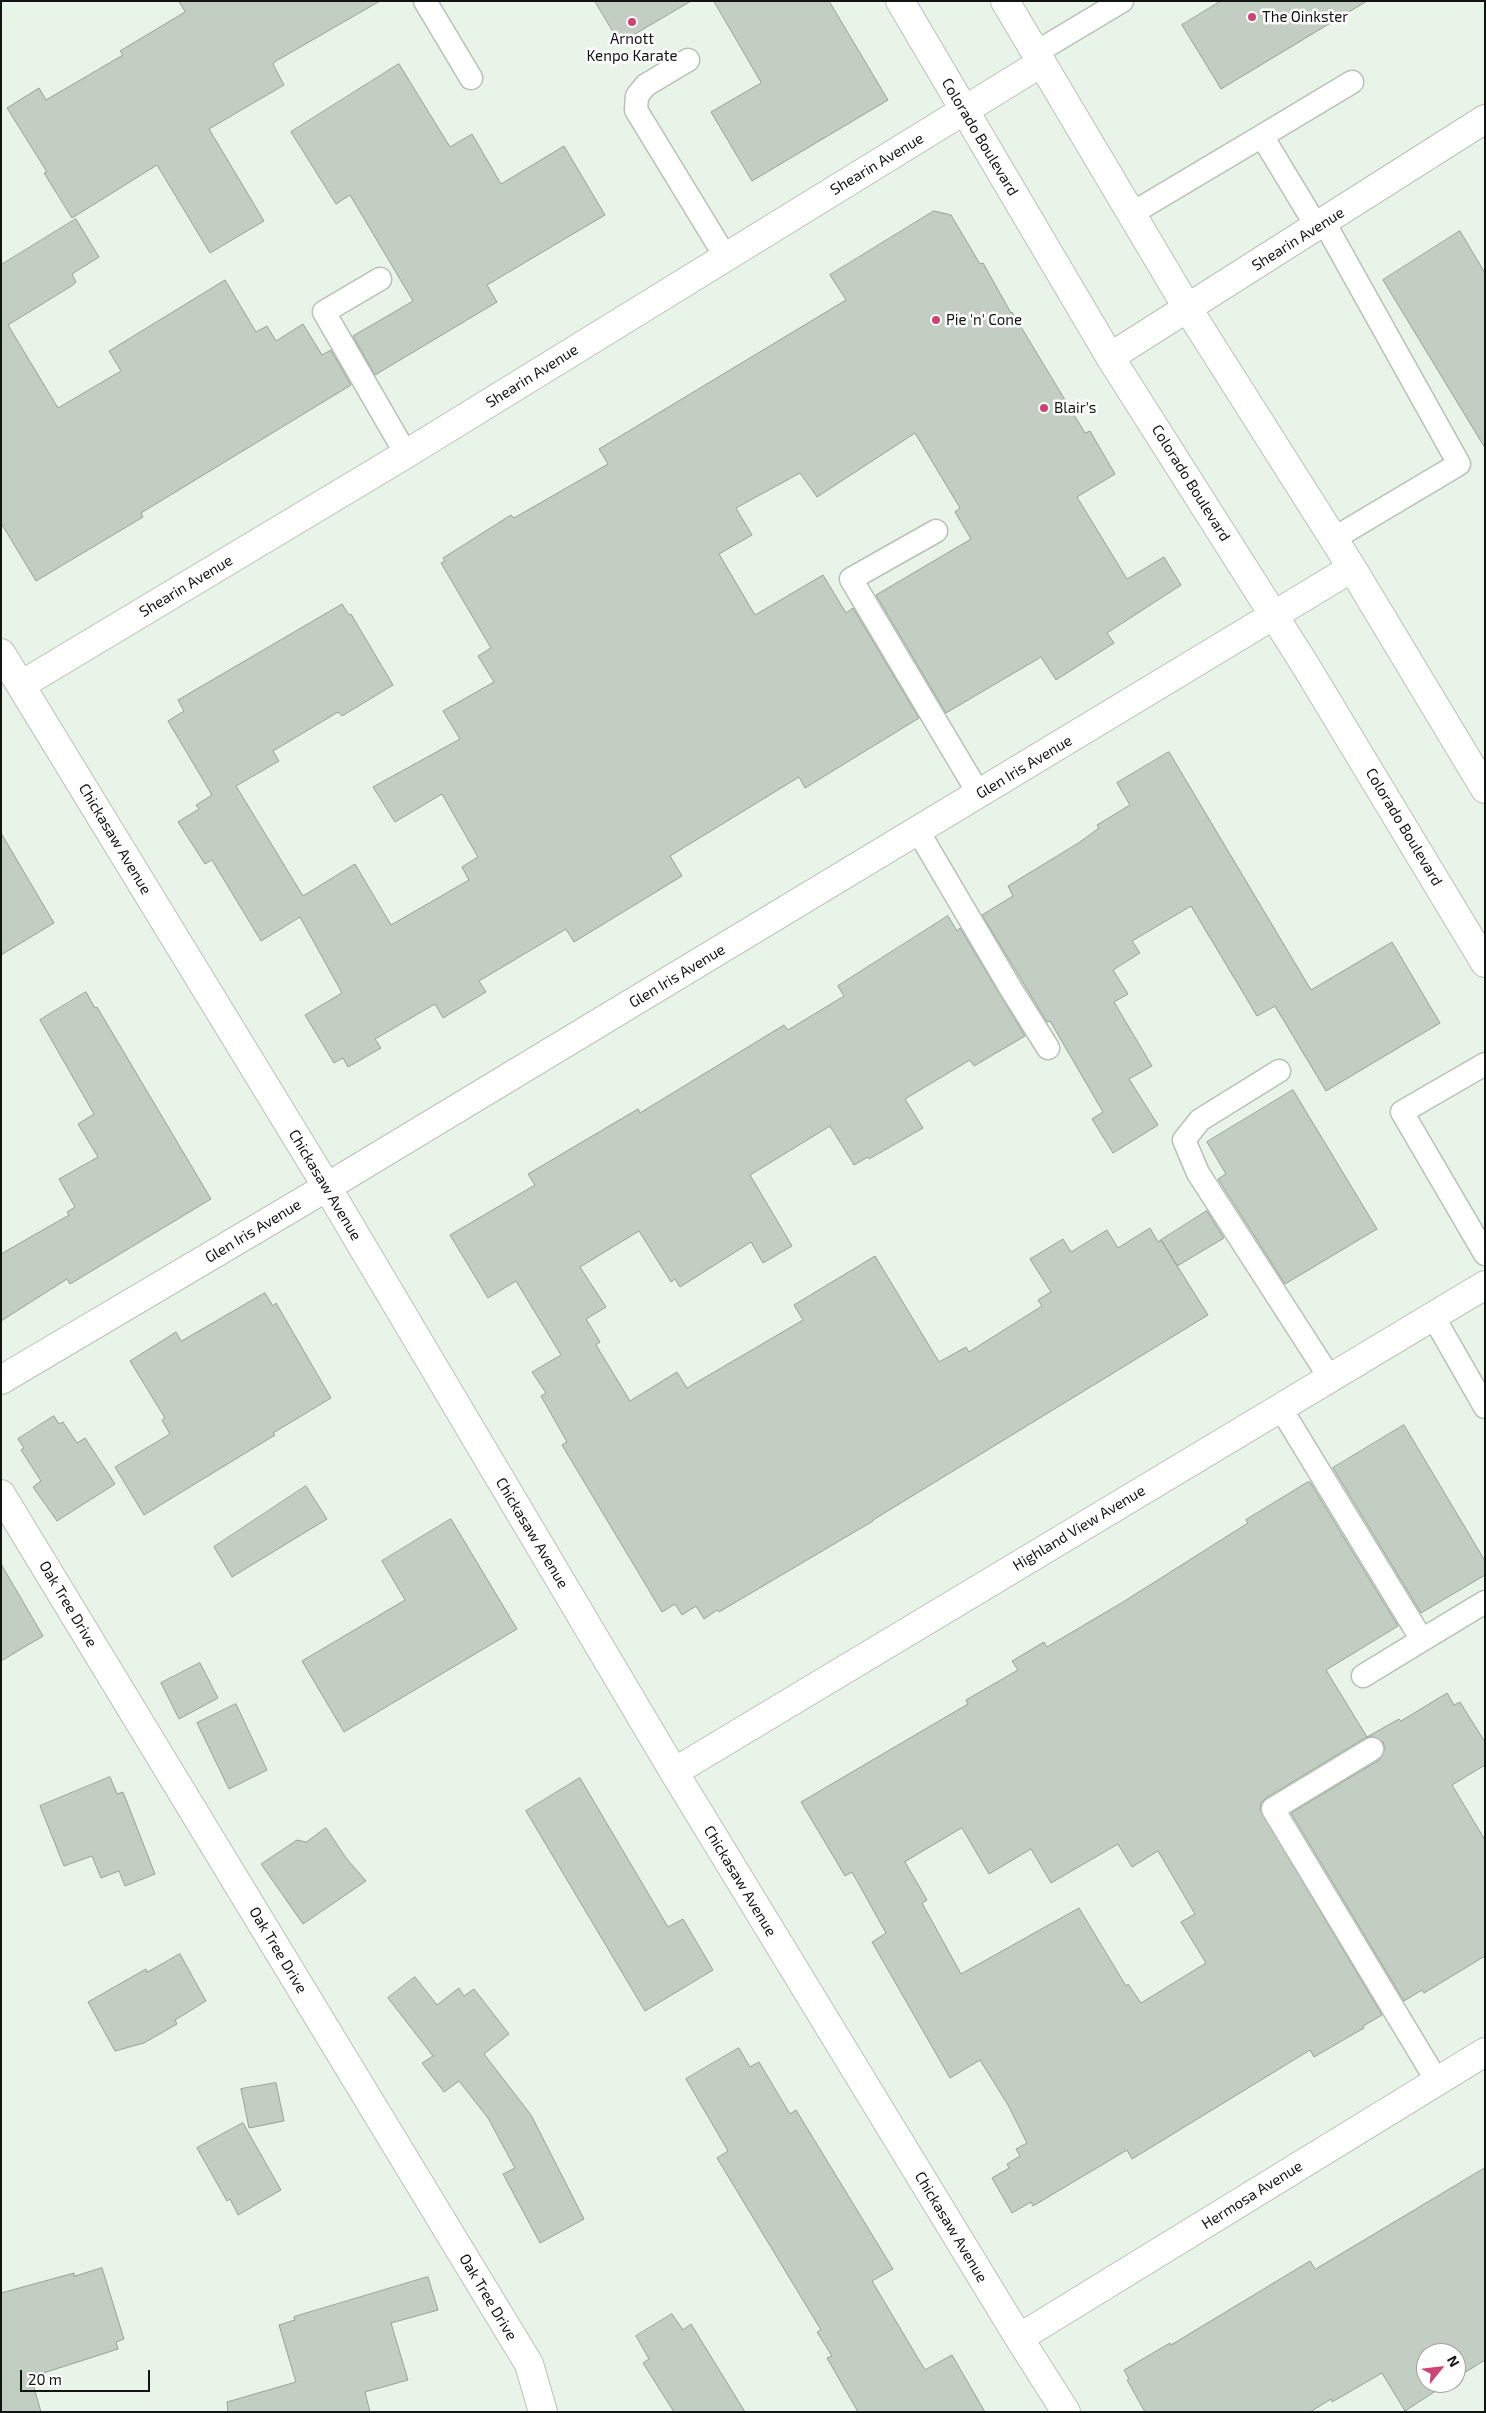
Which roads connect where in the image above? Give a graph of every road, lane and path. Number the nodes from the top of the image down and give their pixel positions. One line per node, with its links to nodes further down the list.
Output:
1 (425, 1): 7 (lane)
2 (900, 1): 9 (street, Colorado Boulevard)
3 (1005, 1): 5 (street)
4 (1122, 1): 5 (lane)
5 (1038, 58): 9 (street, Shearin Avenue); 12 (street)
6 (688, 60): 14 (lane)
7 (471, 78)
8 (1352, 82): 11 (lane)
9 (964, 111): 14 (street, Shearin Avenue); 17 (street, Colorado Boulevard)
10 (1485, 119): 13 (street, Shearin Avenue)
11 (1262, 136): 12 (lane); 13 (lane)
12 (1131, 214): 16 (street)
13 (1320, 224): 16 (street, Shearin Avenue); 20 (lane)
14 (725, 256): 18 (street, Shearin Avenue)
15 (380, 279): 18 (lane)
16 (1188, 309): 17 (street, Shearin Avenue); 20 (street)
17 (1110, 357): 22 (street, Colorado Boulevard)
18 (406, 454): 24 (street, Shearin Avenue)
19 (936, 531): 26 (lane)
20 (1333, 539): 21 (street)
21 (1352, 568): 22 (street, Glen Iris Avenue); 25 (street)
22 (1274, 615): 26 (street, Glen Iris Avenue); 28 (street, Colorado Boulevard)
23 (1, 653): 24 (street, Chickasaw Avenue)
24 (21, 686): 32 (street, Chickasaw Avenue)
25 (1485, 789)
26 (980, 794): 27 (street, Glen Iris Avenue)
27 (918, 831): 29 (lane); 32 (street, Glen Iris Avenue)
28 (1485, 963)
29 (1048, 1048)
30 (1485, 1064): 33 (lane)
31 (1279, 1071): 36 (lane)
32 (327, 1187): 37 (street, Glen Iris Avenue); 45 (street, Chickasaw Avenue)
33 (1485, 1254)
34 (1485, 1285): 35 (street, Highland View Avenue)
35 (1433, 1316): 36 (street, Highland View Avenue); 38 (lane)
36 (1330, 1378): 39 (street, Highland View Avenue)
37 (1, 1380)
38 (1485, 1407)
39 (1280, 1408): 42 (lane); 45 (street, Highland View Avenue)
40 (1, 1494): 49 (street, Oak Tree Drive)
41 (1485, 1602): 42 (lane)
42 (1422, 1640): 43 (lane)
43 (1363, 1676)
44 (1372, 1749): 47 (lane)
45 (674, 1772): 48 (street, Chickasaw Avenue)
46 (1485, 2052): 47 (street, Hermosa Avenue)
47 (1438, 2081): 48 (street, Hermosa Avenue)
48 (1019, 2338): 50 (street, Chickasaw Avenue)
49 (543, 2412)
50 (1066, 2412)

